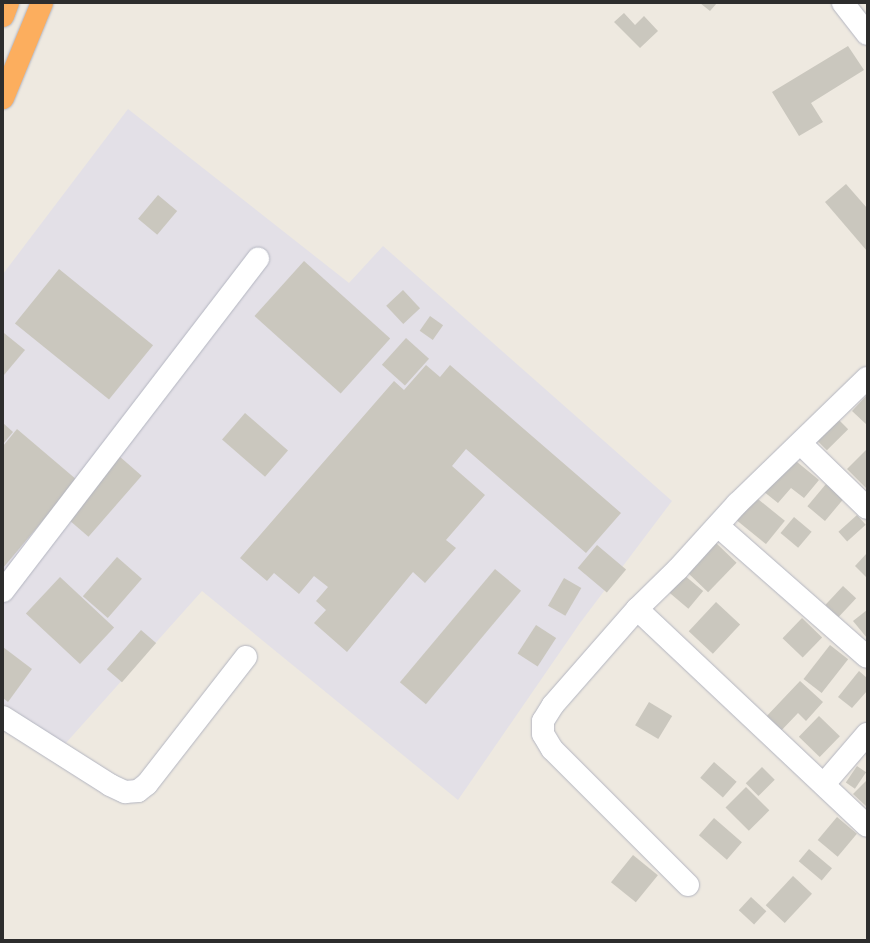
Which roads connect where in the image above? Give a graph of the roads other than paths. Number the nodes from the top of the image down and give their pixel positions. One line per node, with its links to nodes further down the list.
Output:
1 (8, 3): 4 (highway)
2 (42, 3): 6 (highway)
3 (843, 3): 5 (street)
4 (3, 16)
5 (867, 34)
6 (3, 98)
7 (258, 259): 12 (street)
8 (867, 378): 9 (street)
9 (801, 444): 10 (street); 11 (street)
10 (867, 508)
11 (718, 526): 13 (street); 15 (street)
12 (3, 592)
13 (637, 609): 18 (street); 20 (street)
14 (246, 657): 16 (street)
15 (867, 657)
16 (3, 717)
17 (867, 734): 18 (street)
18 (824, 784): 19 (street)
19 (867, 826)
20 (688, 885)

